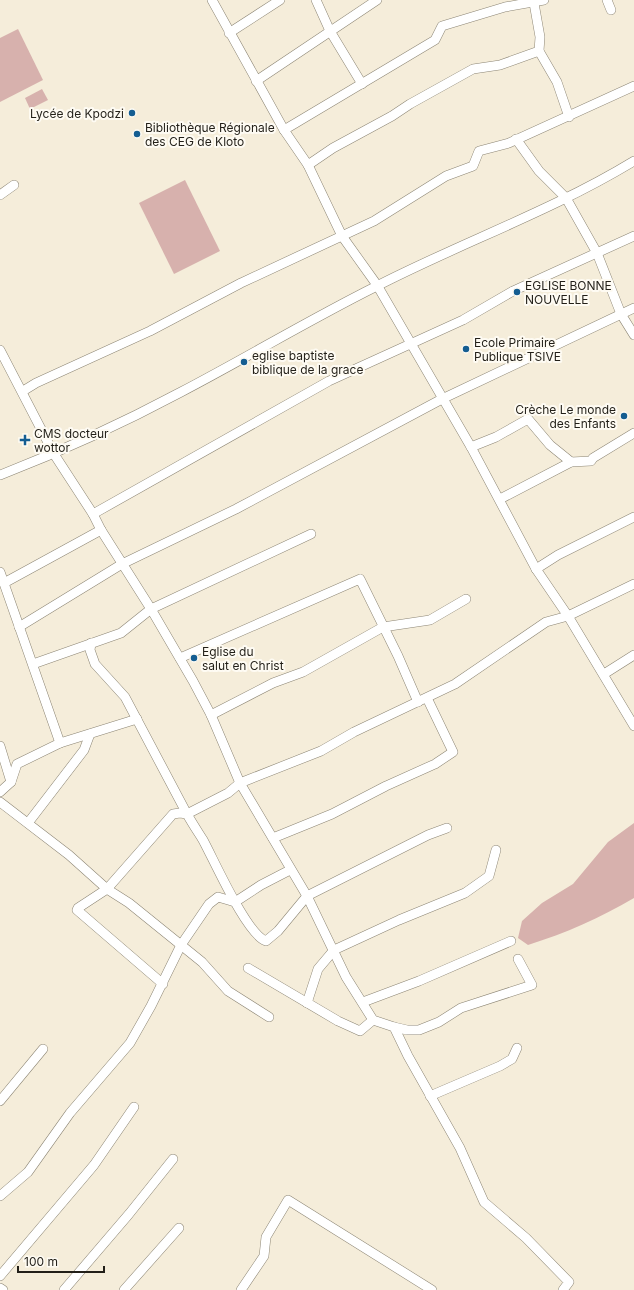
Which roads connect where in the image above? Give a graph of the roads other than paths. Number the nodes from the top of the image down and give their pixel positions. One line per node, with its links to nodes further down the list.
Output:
1 (212, 0): 10 (street)
2 (280, 0): 10 (street)
3 (316, 0): 9 (street)
4 (377, 0): 9 (street)
5 (544, 0): 7 (street)
6 (607, 0): 8 (street)
7 (534, 3): 11 (street); 13 (street)
8 (611, 10)
9 (330, 31): 12 (street); 13 (street)
10 (229, 33): 12 (street)
11 (540, 51): 15 (street); 19 (street)
12 (256, 81): 16 (street)
13 (362, 84): 16 (street)
14 (634, 86): 15 (street)
15 (570, 117): 17 (street)
16 (284, 130): 19 (street)
17 (516, 139): 22 (street); 23 (street)
18 (634, 161): 22 (street)
19 (308, 165): 23 (street)
20 (14, 185): 21 (street)
21 (0, 195)
22 (566, 198): 25 (street); 26 (street)
23 (342, 236): 26 (street); 33 (street)
24 (634, 236): 25 (street)
25 (597, 253): 28 (street); 30 (street)
26 (378, 285): 30 (street); 37 (street)
27 (634, 308): 28 (street)
28 (621, 314): 29 (street); 34 (street)
29 (634, 335)
30 (412, 343): 34 (street); 41 (street)
31 (0, 350): 32 (street)
32 (3, 362): 33 (street)
33 (23, 391): 37 (street)
34 (442, 399): 36 (street); 45 (street)
35 (634, 433): 38 (street)
36 (471, 447): 38 (street); 40 (street)
37 (54, 454): 39 (street); 41 (street)
38 (571, 462): 40 (street)
39 (0, 475)
40 (500, 499): 46 (street)
41 (93, 514): 43 (street)
42 (634, 517): 46 (street)
43 (101, 530): 45 (street); 48 (street)
44 (311, 534): 51 (street)
45 (122, 564): 51 (street); 53 (street)
46 (536, 569): 52 (street)
47 (0, 572): 48 (street)
48 (4, 583): 53 (street)
49 (634, 584): 52 (street)
50 (466, 599): 54 (street)
51 (151, 609): 55 (street); 57 (street)
52 (568, 616): 59 (street); 60 (street)
53 (19, 627): 58 (street)
54 (383, 627): 57 (street); 61 (street); 62 (street)
55 (91, 643): 58 (street); 63 (street)
56 (634, 656): 59 (street)
57 (180, 658): 62 (street)
58 (33, 664): 66 (street)
59 (604, 674): 64 (street)
60 (427, 698): 61 (street); 75 (street)
61 (418, 702): 69 (street)
62 (210, 715): 69 (street)
63 (137, 719): 65 (street); 72 (street)
64 (634, 726)
65 (90, 734): 66 (street); 73 (street)
66 (60, 744): 68 (street)
67 (0, 746): 68 (street)
68 (11, 782): 70 (street)
69 (240, 783): 72 (street); 75 (street)
70 (0, 792)
71 (0, 802): 73 (street)
72 (187, 814): 78 (street); 80 (street)
73 (28, 823): 78 (street)
74 (447, 828): 79 (street)
75 (273, 838): 77 (street)
76 (496, 850): 83 (street)
77 (290, 870): 79 (street); 80 (street)
78 (107, 889): 82 (street); 86 (street)
79 (307, 896): 80 (street); 83 (street)
80 (235, 902): 82 (street)
81 (511, 941): 87 (street)
82 (181, 945): 86 (street); 89 (street)
83 (334, 950): 87 (street); 88 (street)
84 (518, 959): 91 (street)
85 (248, 968): 88 (street)
86 (163, 984): 98 (street)
87 (362, 1002): 90 (street)
88 (307, 1004): 90 (street)
89 (269, 1017)
90 (373, 1020): 91 (street)
91 (394, 1027): 94 (street)
92 (517, 1048): 94 (street)
93 (43, 1049): 95 (street)
94 (430, 1096): 107 (street)
95 (0, 1101)
96 (134, 1107): 100 (street)
97 (172, 1159): 103 (street)
98 (0, 1196)
99 (179, 1228): 104 (street)
100 (0, 1276)
101 (0, 1288): 102 (street)
102 (3, 1290)
103 (64, 1290)
104 (124, 1290)
105 (241, 1290): 106 (street)
106 (432, 1290)
107 (563, 1290)

